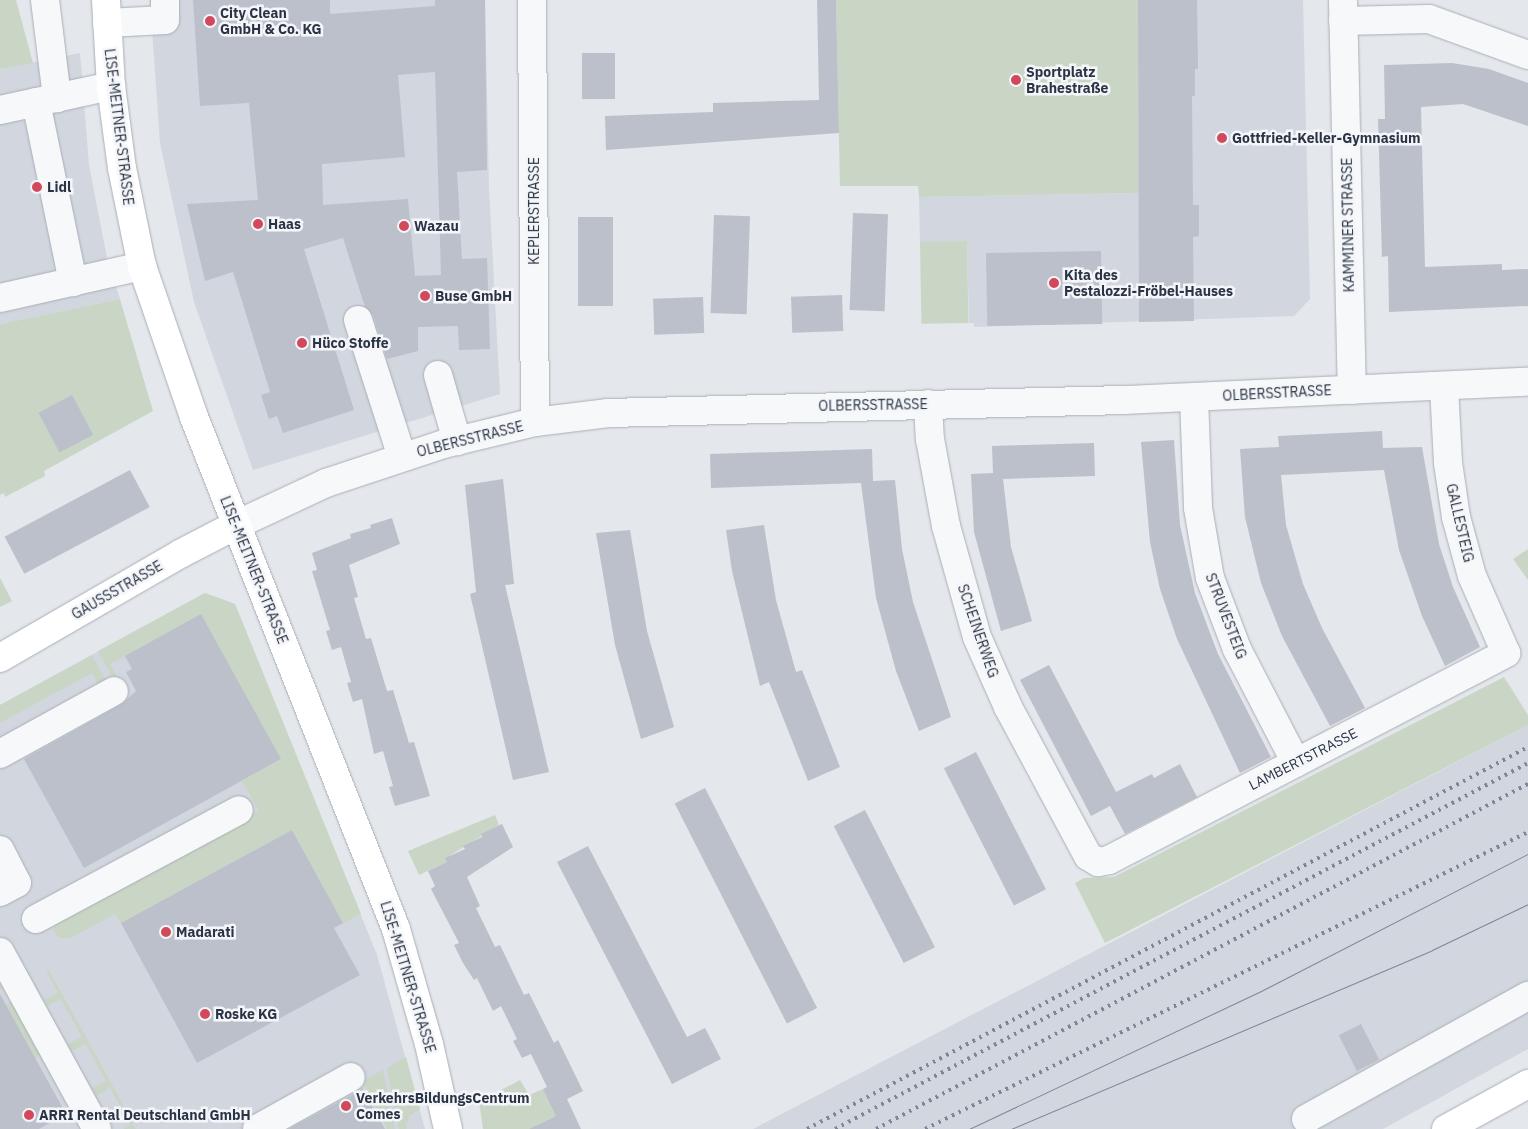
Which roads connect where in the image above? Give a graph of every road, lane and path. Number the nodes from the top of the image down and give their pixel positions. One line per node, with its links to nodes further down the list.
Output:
1 (45, 0): 8 (street)
2 (165, 0): 5 (street)
3 (532, 0): 20 (street, KEPLERSTRASSE)
4 (1343, 10): 6 (street); 17 (street, KAMMINER STRASSE)
5 (107, 11): 7 (main road, LISE-MEITNER-STRASSE)
6 (1528, 55)
7 (111, 86): 8 (street); 10 (main road, LISE-MEITNER-STRASSE)
8 (47, 100): 9 (street); 11 (street)
9 (0, 110)
10 (142, 266): 11 (street); 23 (main road, LISE-MEITNER-STRASSE)
11 (73, 282): 12 (street)
12 (0, 298)
13 (358, 320): 22 (street)
14 (438, 374): 21 (street)
15 (1528, 382): 16 (street, OLBERSSTRASSE)
16 (1444, 386): 17 (street, OLBERSSTRASSE); 24 (street, GALLESTEIG)
17 (1352, 390): 18 (street, OLBERSSTRASSE)
18 (1194, 397): 19 (street, OLBERSSTRASSE); 28 (street, STRUVESTEIG)
19 (928, 404): 20 (street, OLBERSSTRASSE); 31 (street, SCHEINERWEG)
20 (535, 422): 21 (street, OLBERSSTRASSE)
21 (456, 441): 22 (street, OLBERSSTRASSE)
22 (402, 457): 23 (street, OLBERSSTRASSE)
23 (236, 525): 25 (main road, GAUSSSTRASSE); 41 (main road, LISE-MEITNER-STRASSE)
24 (1506, 653): 28 (street, LAMBERTSTRASSE)
25 (0, 658)
26 (114, 691): 27 (street)
27 (0, 754)
28 (1296, 763): 31 (street, LAMBERTSTRASSE)
29 (239, 810): 33 (street)
30 (0, 850): 32 (street)
31 (1098, 862)
32 (0, 892)
33 (36, 919)
34 (0, 952): 39 (street)
35 (1528, 996): 38 (street)
36 (351, 1078): 40 (street)
37 (1528, 1084): 42 (main road)
38 (1306, 1118)
39 (97, 1129)
40 (257, 1129)
41 (448, 1129)
42 (1446, 1129)

